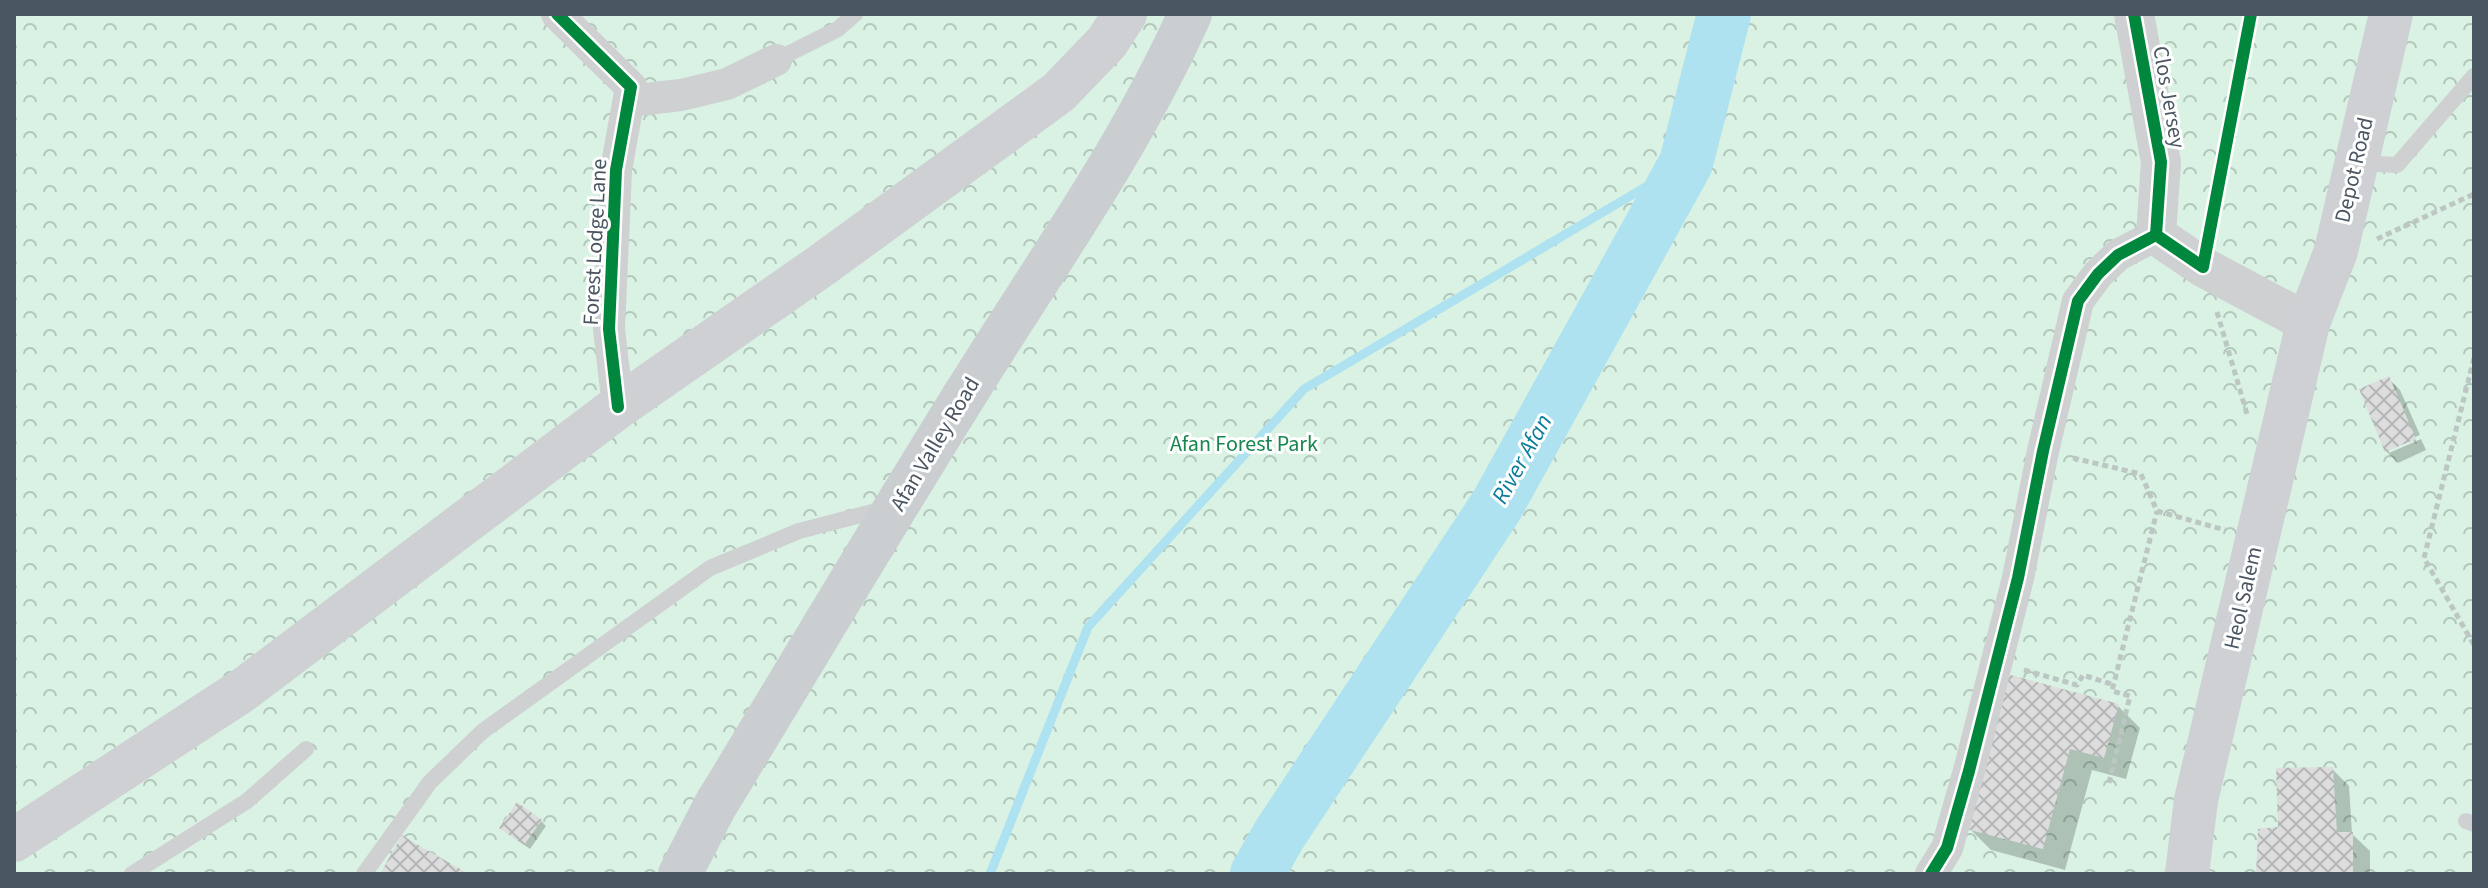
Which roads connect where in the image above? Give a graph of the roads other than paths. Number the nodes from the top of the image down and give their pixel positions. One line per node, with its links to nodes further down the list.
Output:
1 (557, 14): 9 (street)
2 (855, 14): 7 (lane)
3 (1125, 14): 13 (main road)
4 (1190, 14): 14 (main road, Afan Valley Road)
5 (2391, 14): 10 (main road, Depot Road)
6 (2131, 15): 11 (street, Clos Jersey)
7 (776, 60): 9 (street)
8 (2474, 76): 10 (lane)
9 (629, 101): 13 (street, Forest Lodge Lane)
10 (2356, 162): 12 (main road, Depot Road)
11 (2156, 235): 12 (street); 20 (street)
12 (2308, 323): 21 (main road, Heol Salem)
13 (618, 407): 16 (main road)
14 (897, 506): 18 (lane); 19 (main road, Afan Valley Road)
15 (306, 749): 17 (lane)
16 (14, 840)
17 (132, 874)
18 (364, 874)
19 (680, 874)
20 (1931, 874)
21 (2187, 874)

